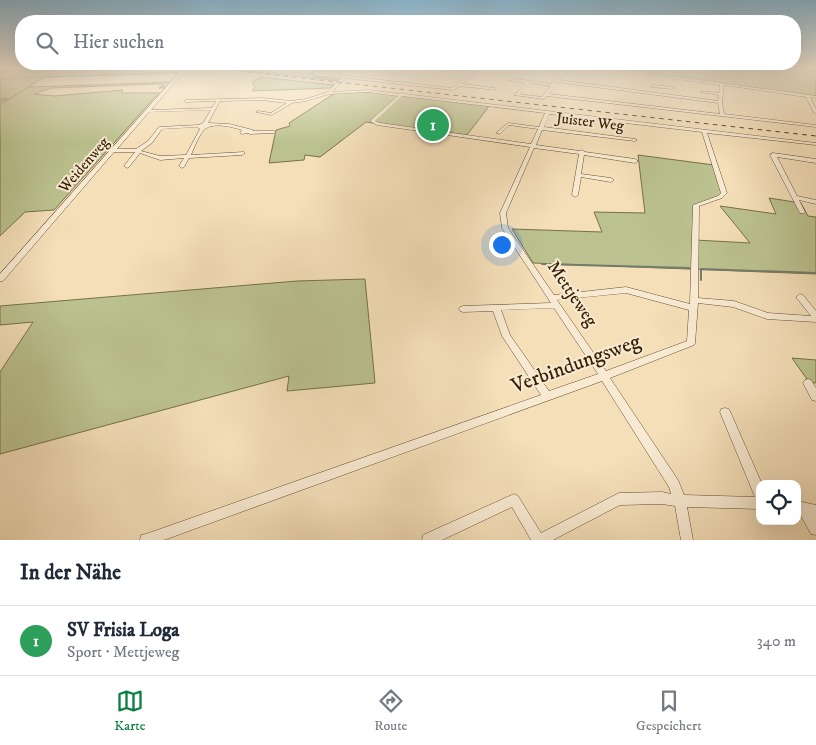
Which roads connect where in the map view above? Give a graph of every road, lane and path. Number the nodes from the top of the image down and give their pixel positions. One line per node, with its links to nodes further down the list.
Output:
1 (164, 92): 21 (street, Weidenweg)
2 (343, 92): 9 (street)
3 (379, 92): 10 (street)
4 (519, 92): 14 (street)
5 (547, 92): 14 (street)
6 (642, 92): 12 (street)
7 (704, 92): 11 (street)
8 (780, 92): 13 (street)
9 (329, 93): 18 (street)
10 (402, 94): 23 (street); 34 (street)
11 (721, 94): 19 (street)
12 (663, 95): 19 (street)
13 (807, 96): 15 (street); 24 (street)
14 (544, 97): 25 (street)
15 (816, 97)
16 (219, 100): 17 (street); 18 (street); 20 (street)
17 (186, 101)
18 (291, 102): 22 (street)
19 (720, 102): 25 (street)
20 (214, 109): 21 (street); 26 (street)
21 (147, 112): 35 (street, Weidenweg)
22 (258, 112)
23 (548, 112): 28 (street, Mettjeweg); 29 (street)
24 (816, 113)
25 (722, 115): 27 (street)
26 (204, 126): 30 (street); 36 (street); 39 (street)
27 (816, 126)
28 (542, 128): 31 (street, Juister Weg); 32 (street, Juister Weg); 34 (street, Mettjeweg)
29 (704, 130): 33 (street); 53 (street, Verbindungsweg)
30 (274, 132)
31 (498, 133)
32 (635, 141)
33 (816, 144)
34 (533, 146): 37 (street); 52 (street, Mettjeweg)
35 (113, 151): 36 (street); 50 (street, Weidenweg)
36 (138, 151): 39 (street); 42 (street)
37 (582, 152): 40 (street); 44 (street)
38 (242, 153): 39 (street)
39 (187, 156): 43 (street)
40 (635, 161)
41 (816, 161): 47 (street)
42 (127, 166)
43 (182, 166)
44 (579, 175): 45 (street); 46 (street)
45 (611, 180)
46 (575, 195)
47 (794, 197): 48 (street); 49 (street)
48 (816, 202)
49 (802, 212)
50 (0, 279)
51 (800, 297): 56 (street)
52 (555, 301): 53 (street); 54 (street); 57 (street, Mettjeweg)
53 (693, 304): 56 (street); 57 (street, Verbindungsweg)
54 (496, 308): 55 (street); 59 (street)
55 (463, 309)
56 (816, 318)
57 (604, 376): 59 (street, Verbindungsweg); 63 (street, Mettjeweg)
58 (808, 383): 60 (street)
59 (547, 396): 67 (street, Verbindungsweg)
60 (816, 397)
61 (725, 412): 62 (street)
62 (756, 485)
63 (680, 501): 64 (street); 69 (street); 70 (street, Mettjeweg)
64 (756, 503)
65 (806, 509): 66 (street)
66 (816, 529)
67 (146, 540)
68 (428, 540): 69 (street)
69 (539, 540)
70 (687, 540)

